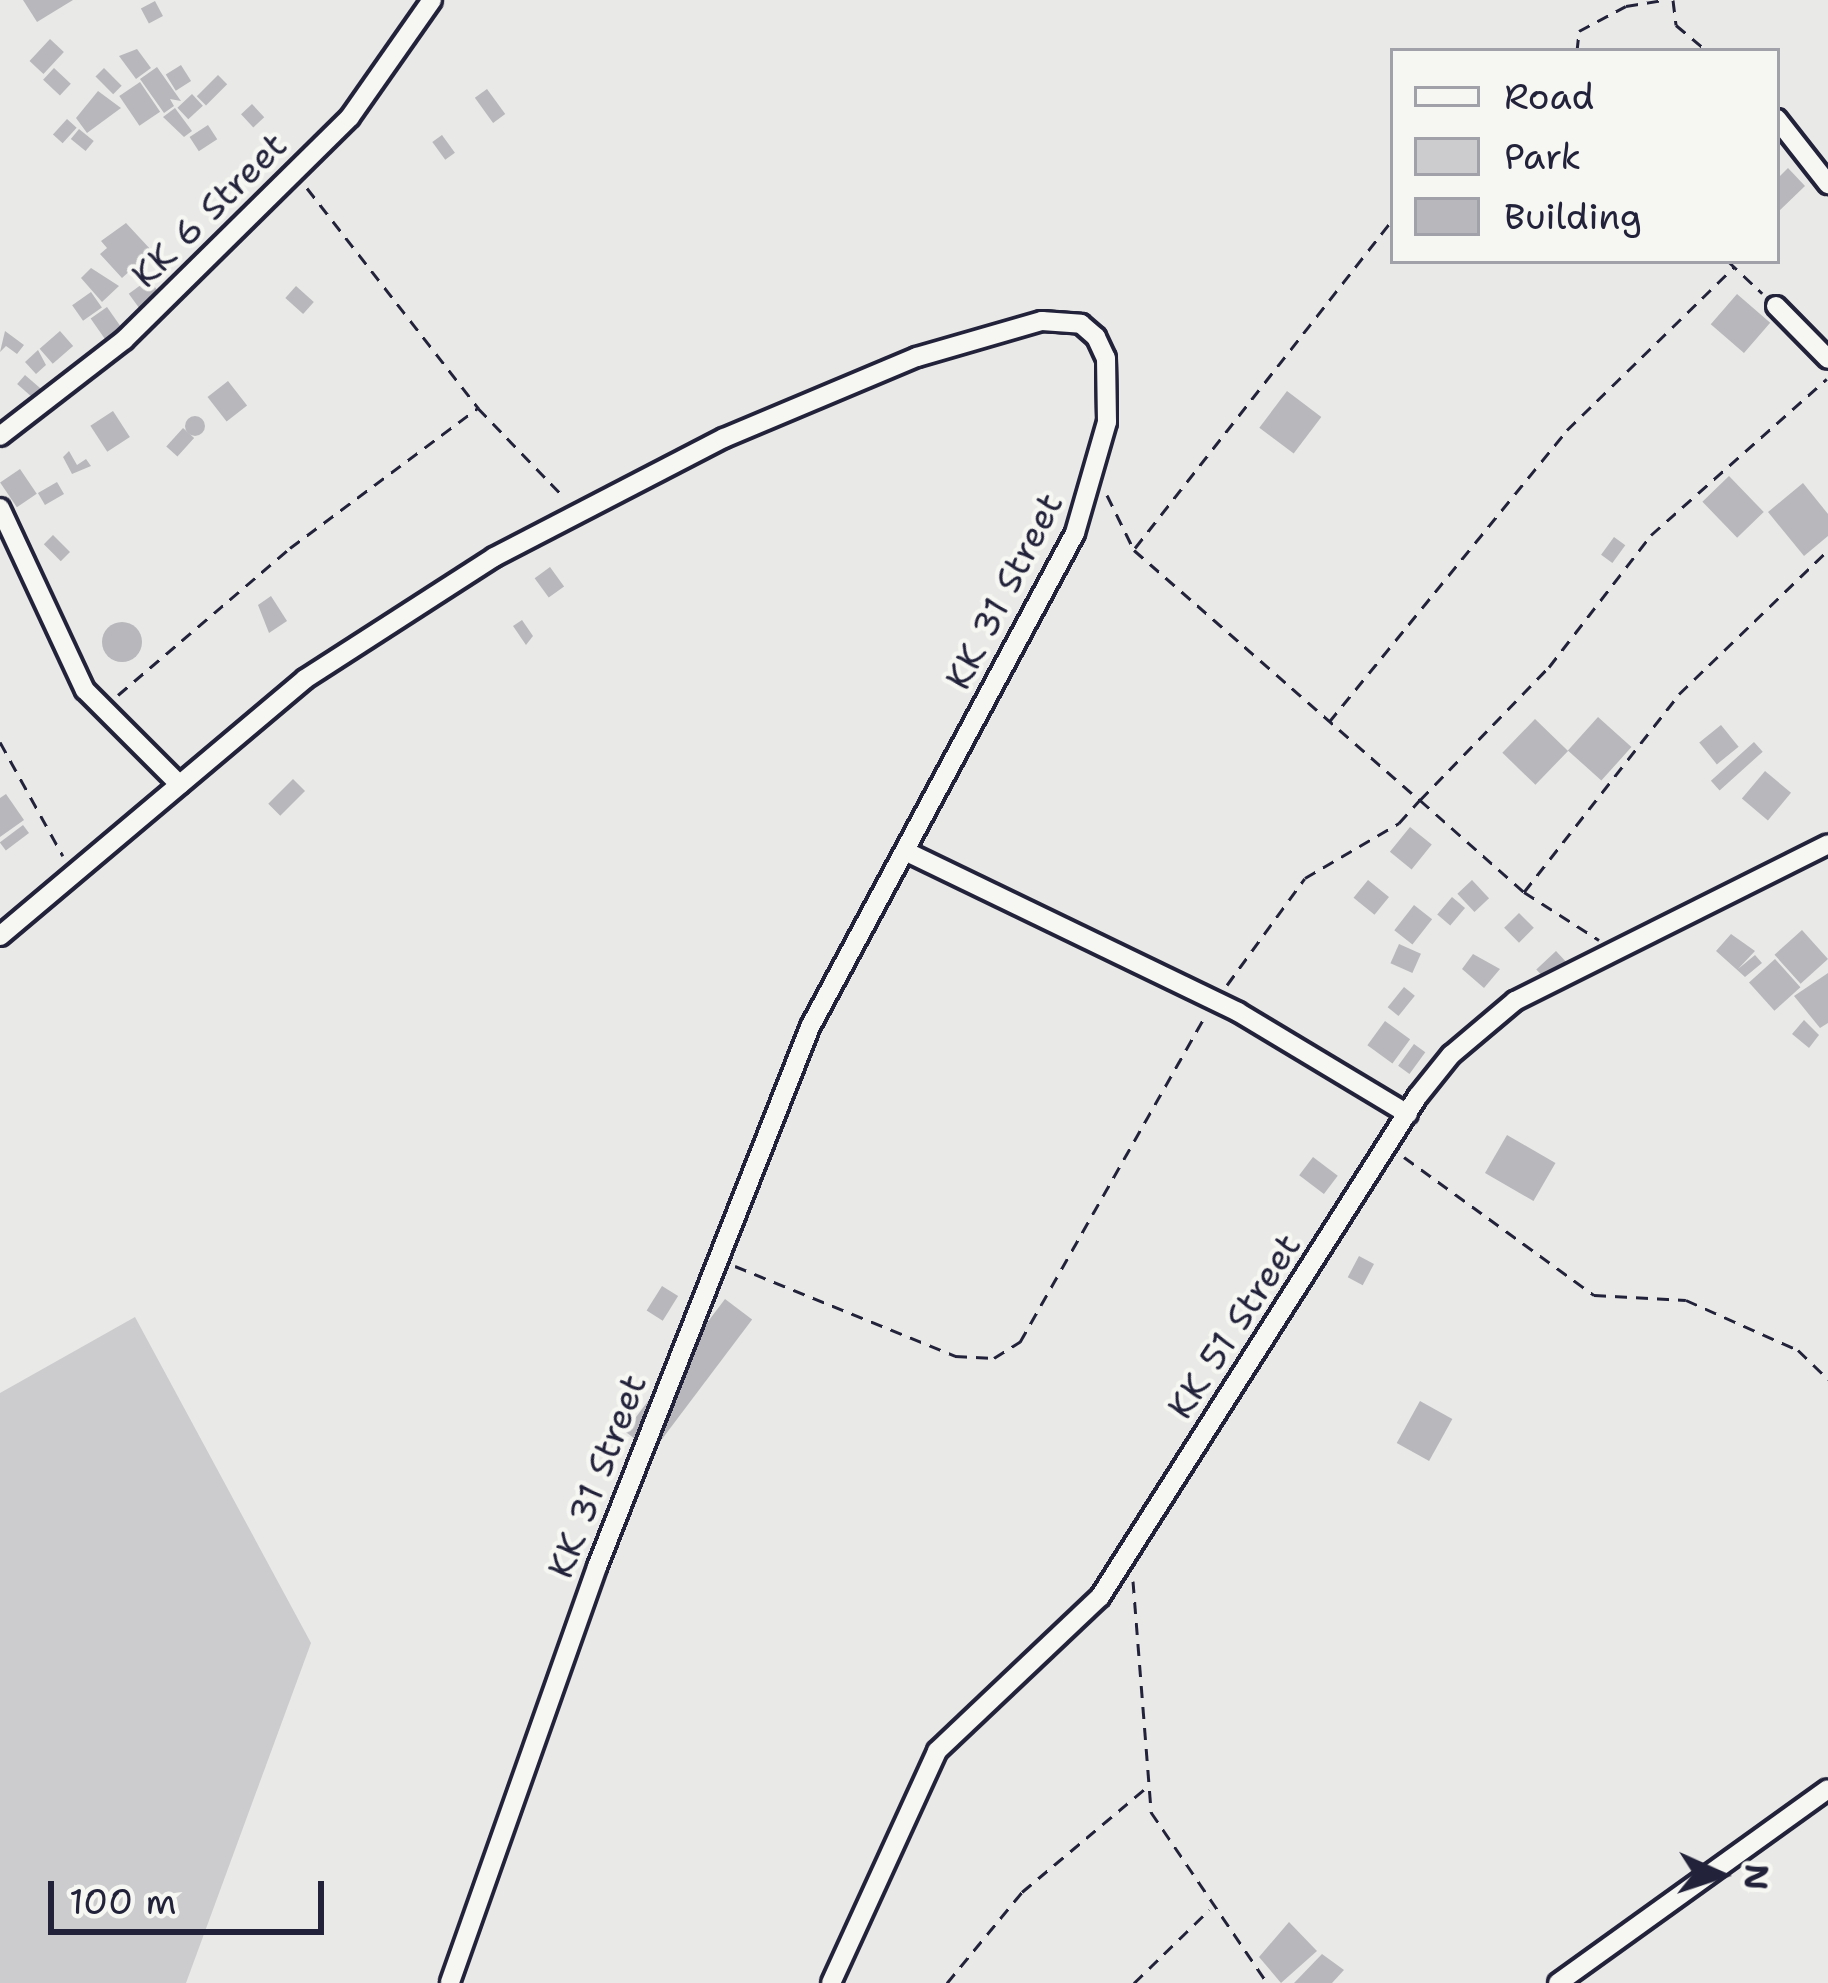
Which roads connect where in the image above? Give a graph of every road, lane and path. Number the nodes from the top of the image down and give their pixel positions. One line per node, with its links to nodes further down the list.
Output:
1 (432, 0): 7 (street, KK 6 Street)
2 (1663, 0): 4 (path)
3 (1673, 0): 5 (path)
4 (1577, 48)
5 (1703, 48)
6 (1780, 122): 8 (street)
7 (295, 172): 15 (path); 16 (street, KK 6 Street)
8 (1828, 184)
9 (1390, 223): 20 (path)
10 (1731, 264): 11 (path)
11 (1734, 267): 12 (path); 23 (path)
12 (1776, 306): 13 (street)
13 (1828, 358)
14 (1828, 378): 26 (path)
15 (478, 408): 19 (path); 22 (path)
16 (0, 436)
17 (1097, 476): 19 (street, KK 31 Street); 20 (path); 28 (street, KK 31 Street)
18 (0, 508): 22 (street)
19 (579, 513): 25 (street, KK 31 Street)
20 (1134, 550): 23 (path)
21 (1828, 550): 30 (path)
22 (103, 708): 25 (street)
23 (1328, 723): 26 (path)
24 (0, 742): 29 (path)
25 (180, 785): 29 (street, KK 31 Street)
26 (1420, 800): 30 (path); 33 (path)
27 (1828, 844): 32 (street, KK 51 Street)
28 (905, 851): 33 (street); 36 (street, KK 31 Street)
29 (75, 878): 31 (street, KK 31 Street)
30 (1524, 892): 32 (path)
31 (0, 936)
32 (1615, 951): 34 (street, KK 51 Street)
33 (1215, 1001): 34 (street); 36 (path)
34 (1408, 1114): 35 (street, KK 51 Street)
35 (1388, 1145): 37 (path); 38 (street, KK 51 Street)
36 (717, 1258): 42 (street, KK 31 Street)
37 (1828, 1379)
38 (1130, 1549): 39 (path); 43 (street, KK 51 Street)
39 (1149, 1786): 41 (path); 44 (path)
40 (1828, 1789): 47 (street)
41 (1210, 1909): 45 (path); 46 (path)
42 (450, 1983)
43 (831, 1983)
44 (947, 1983)
45 (1134, 1983)
46 (1267, 1983)
47 (1558, 1983)

